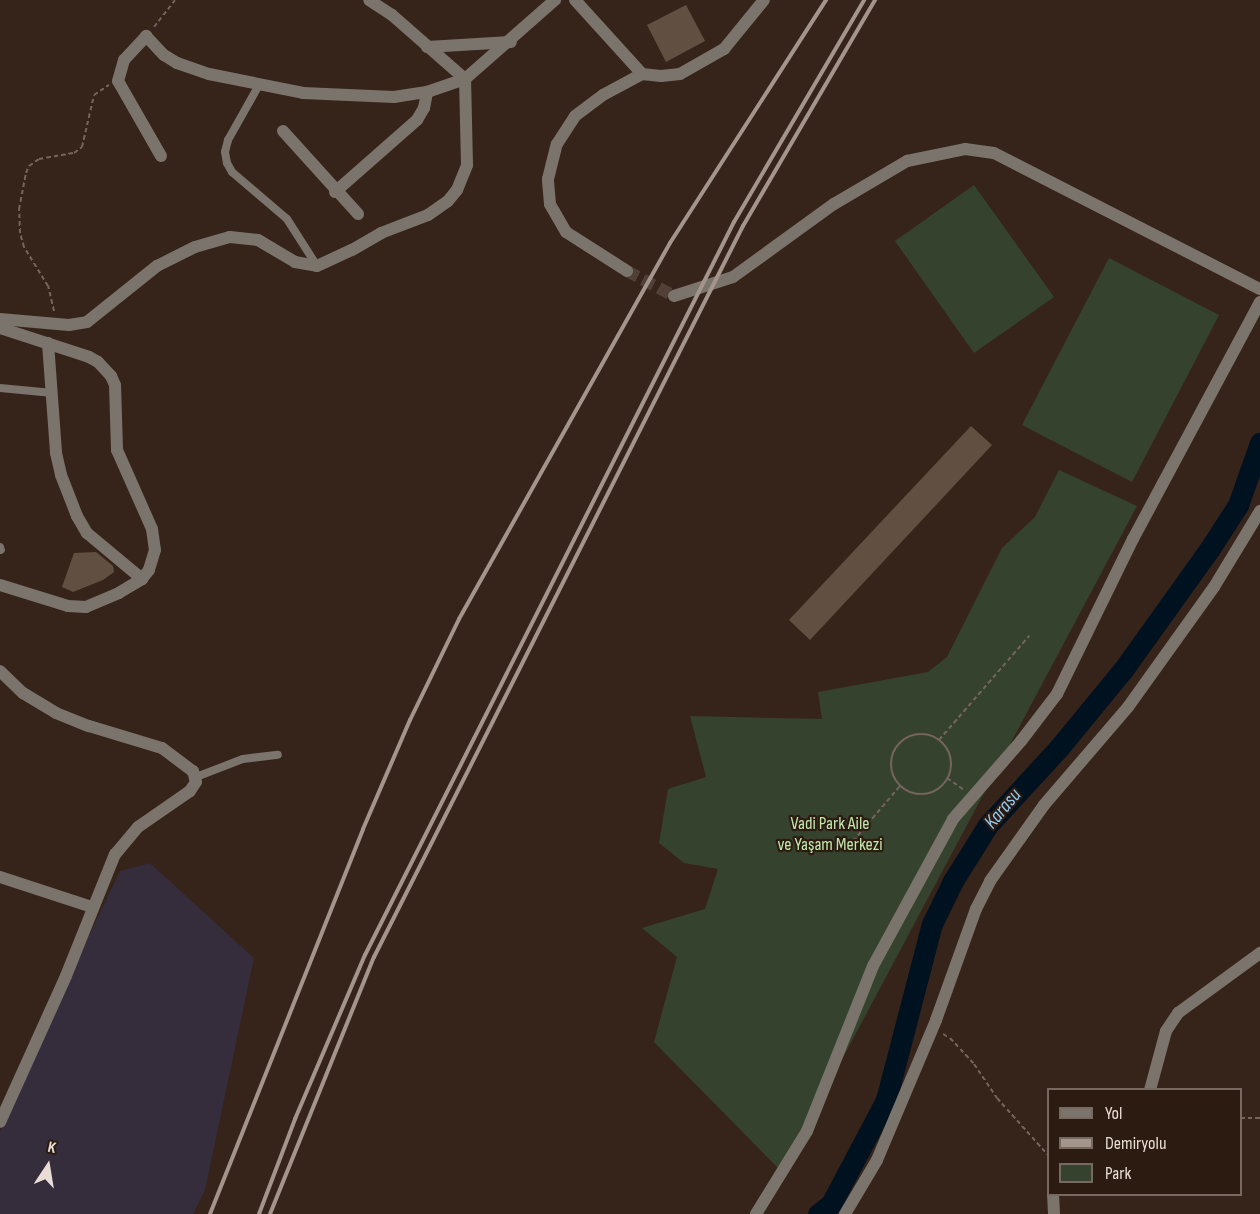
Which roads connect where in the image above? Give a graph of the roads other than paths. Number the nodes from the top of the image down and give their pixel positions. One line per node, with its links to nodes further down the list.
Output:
1 (369, 0): 6 (street)
2 (555, 0): 5 (street)
3 (575, 0): 7 (street)
4 (764, 0): 7 (street)
5 (511, 42): 6 (street); 8 (street)
6 (427, 47): 8 (street)
7 (642, 74): 16 (street)
8 (465, 80): 10 (street); 15 (street)
9 (259, 85): 10 (street); 12 (street); 15 (lane)
10 (427, 92): 13 (street)
11 (283, 131): 13 (street)
12 (161, 156)
13 (336, 192): 14 (street)
14 (358, 214)
15 (318, 266): 20 (street)
16 (627, 271)
17 (1260, 290): 18 (street)
18 (674, 296)
19 (1260, 302): 37 (street)
20 (0, 319)
21 (0, 328): 22 (street)
22 (48, 343): 24 (street); 26 (street)
23 (0, 388): 24 (lane)
24 (53, 393): 26 (street)
25 (1260, 511): 38 (street)
26 (142, 579): 27 (street)
27 (0, 585)
28 (0, 670): 30 (street)
29 (278, 755): 30 (lane)
30 (196, 777): 32 (street)
31 (0, 877): 32 (street)
32 (92, 907): 35 (street)
33 (1260, 953): 34 (street)
34 (1150, 1088)
35 (0, 1122)
36 (1053, 1196): 39 (street)
37 (756, 1214)
38 (845, 1214)
39 (1054, 1214)

